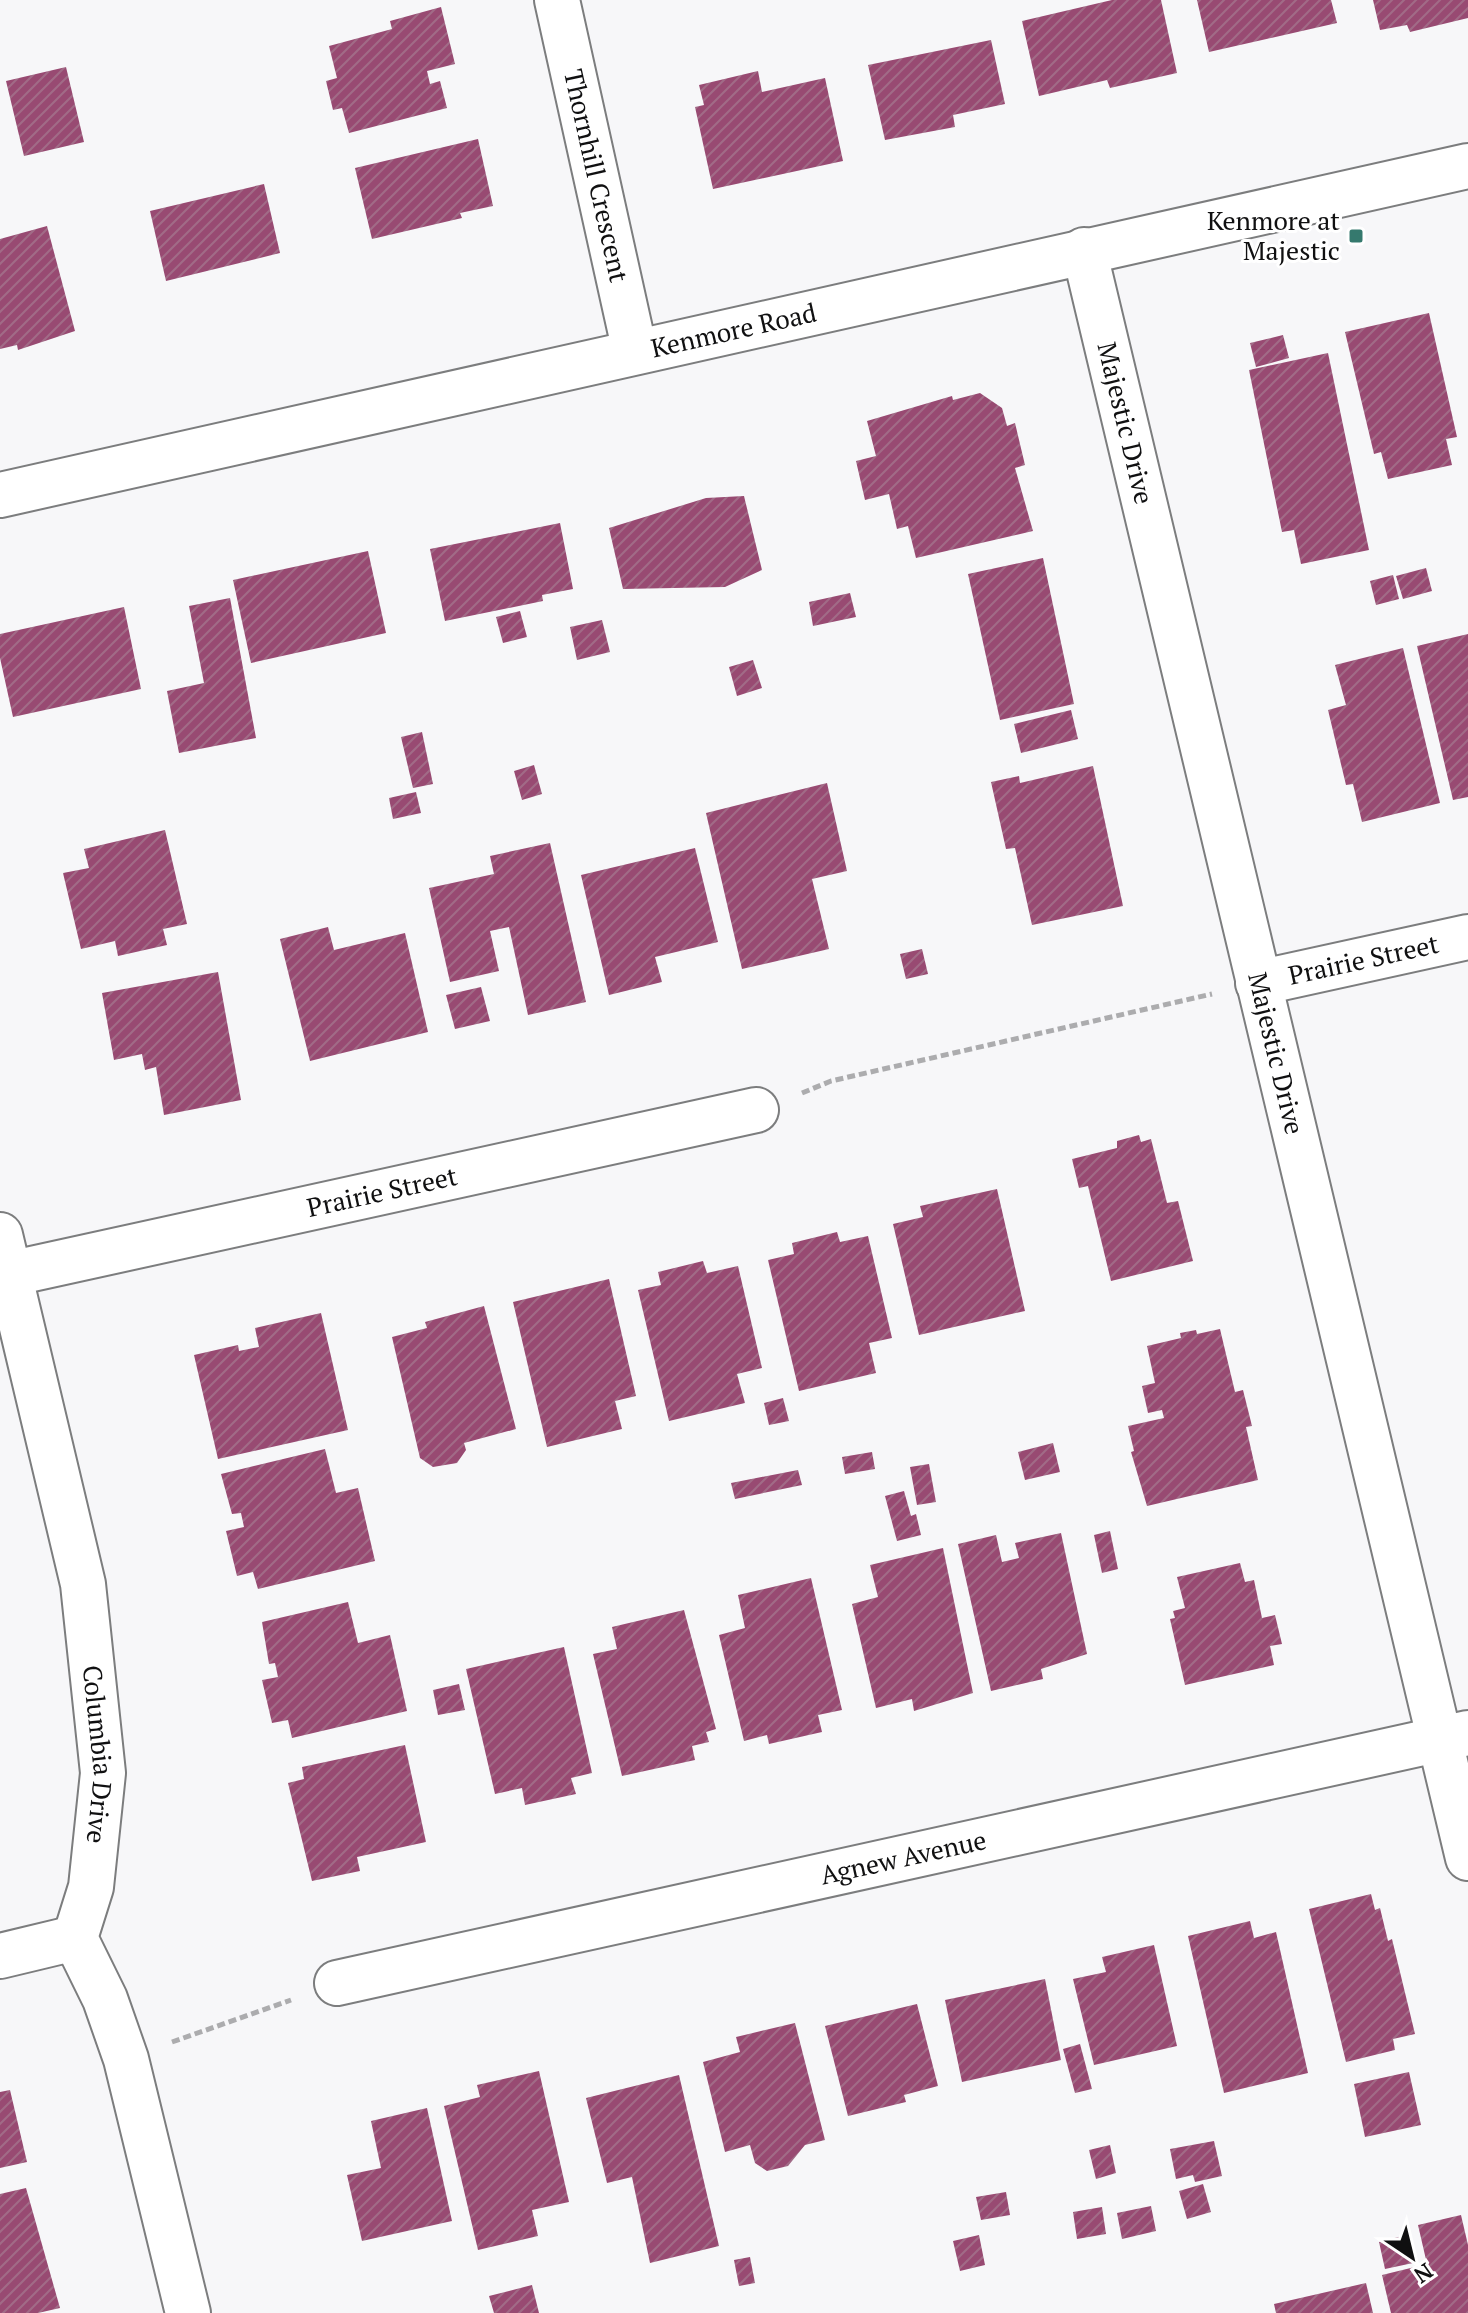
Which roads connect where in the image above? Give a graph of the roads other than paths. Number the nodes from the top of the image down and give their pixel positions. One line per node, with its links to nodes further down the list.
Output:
1 (557, 0): 4 (street, Thornhill Crescent)
2 (1468, 166): 3 (street, Kenmore Road)
3 (1084, 250): 4 (street, Kenmore Road); 7 (street, Majestic Drive)
4 (635, 352): 5 (street, Kenmore Road)
5 (0, 495)
6 (1468, 937): 7 (street, Prairie Street)
7 (1258, 983): 10 (street, Majestic Drive)
8 (756, 1110): 9 (street, Prairie Street)
9 (5, 1255): 12 (street, Columbia Drive)
10 (1454, 1736): 11 (street, Majestic Drive); 14 (street, Agnew Avenue)
11 (1468, 1858)
12 (75, 1938): 13 (street); 15 (street)
13 (0, 1956)
14 (337, 1983)
15 (188, 2313)

